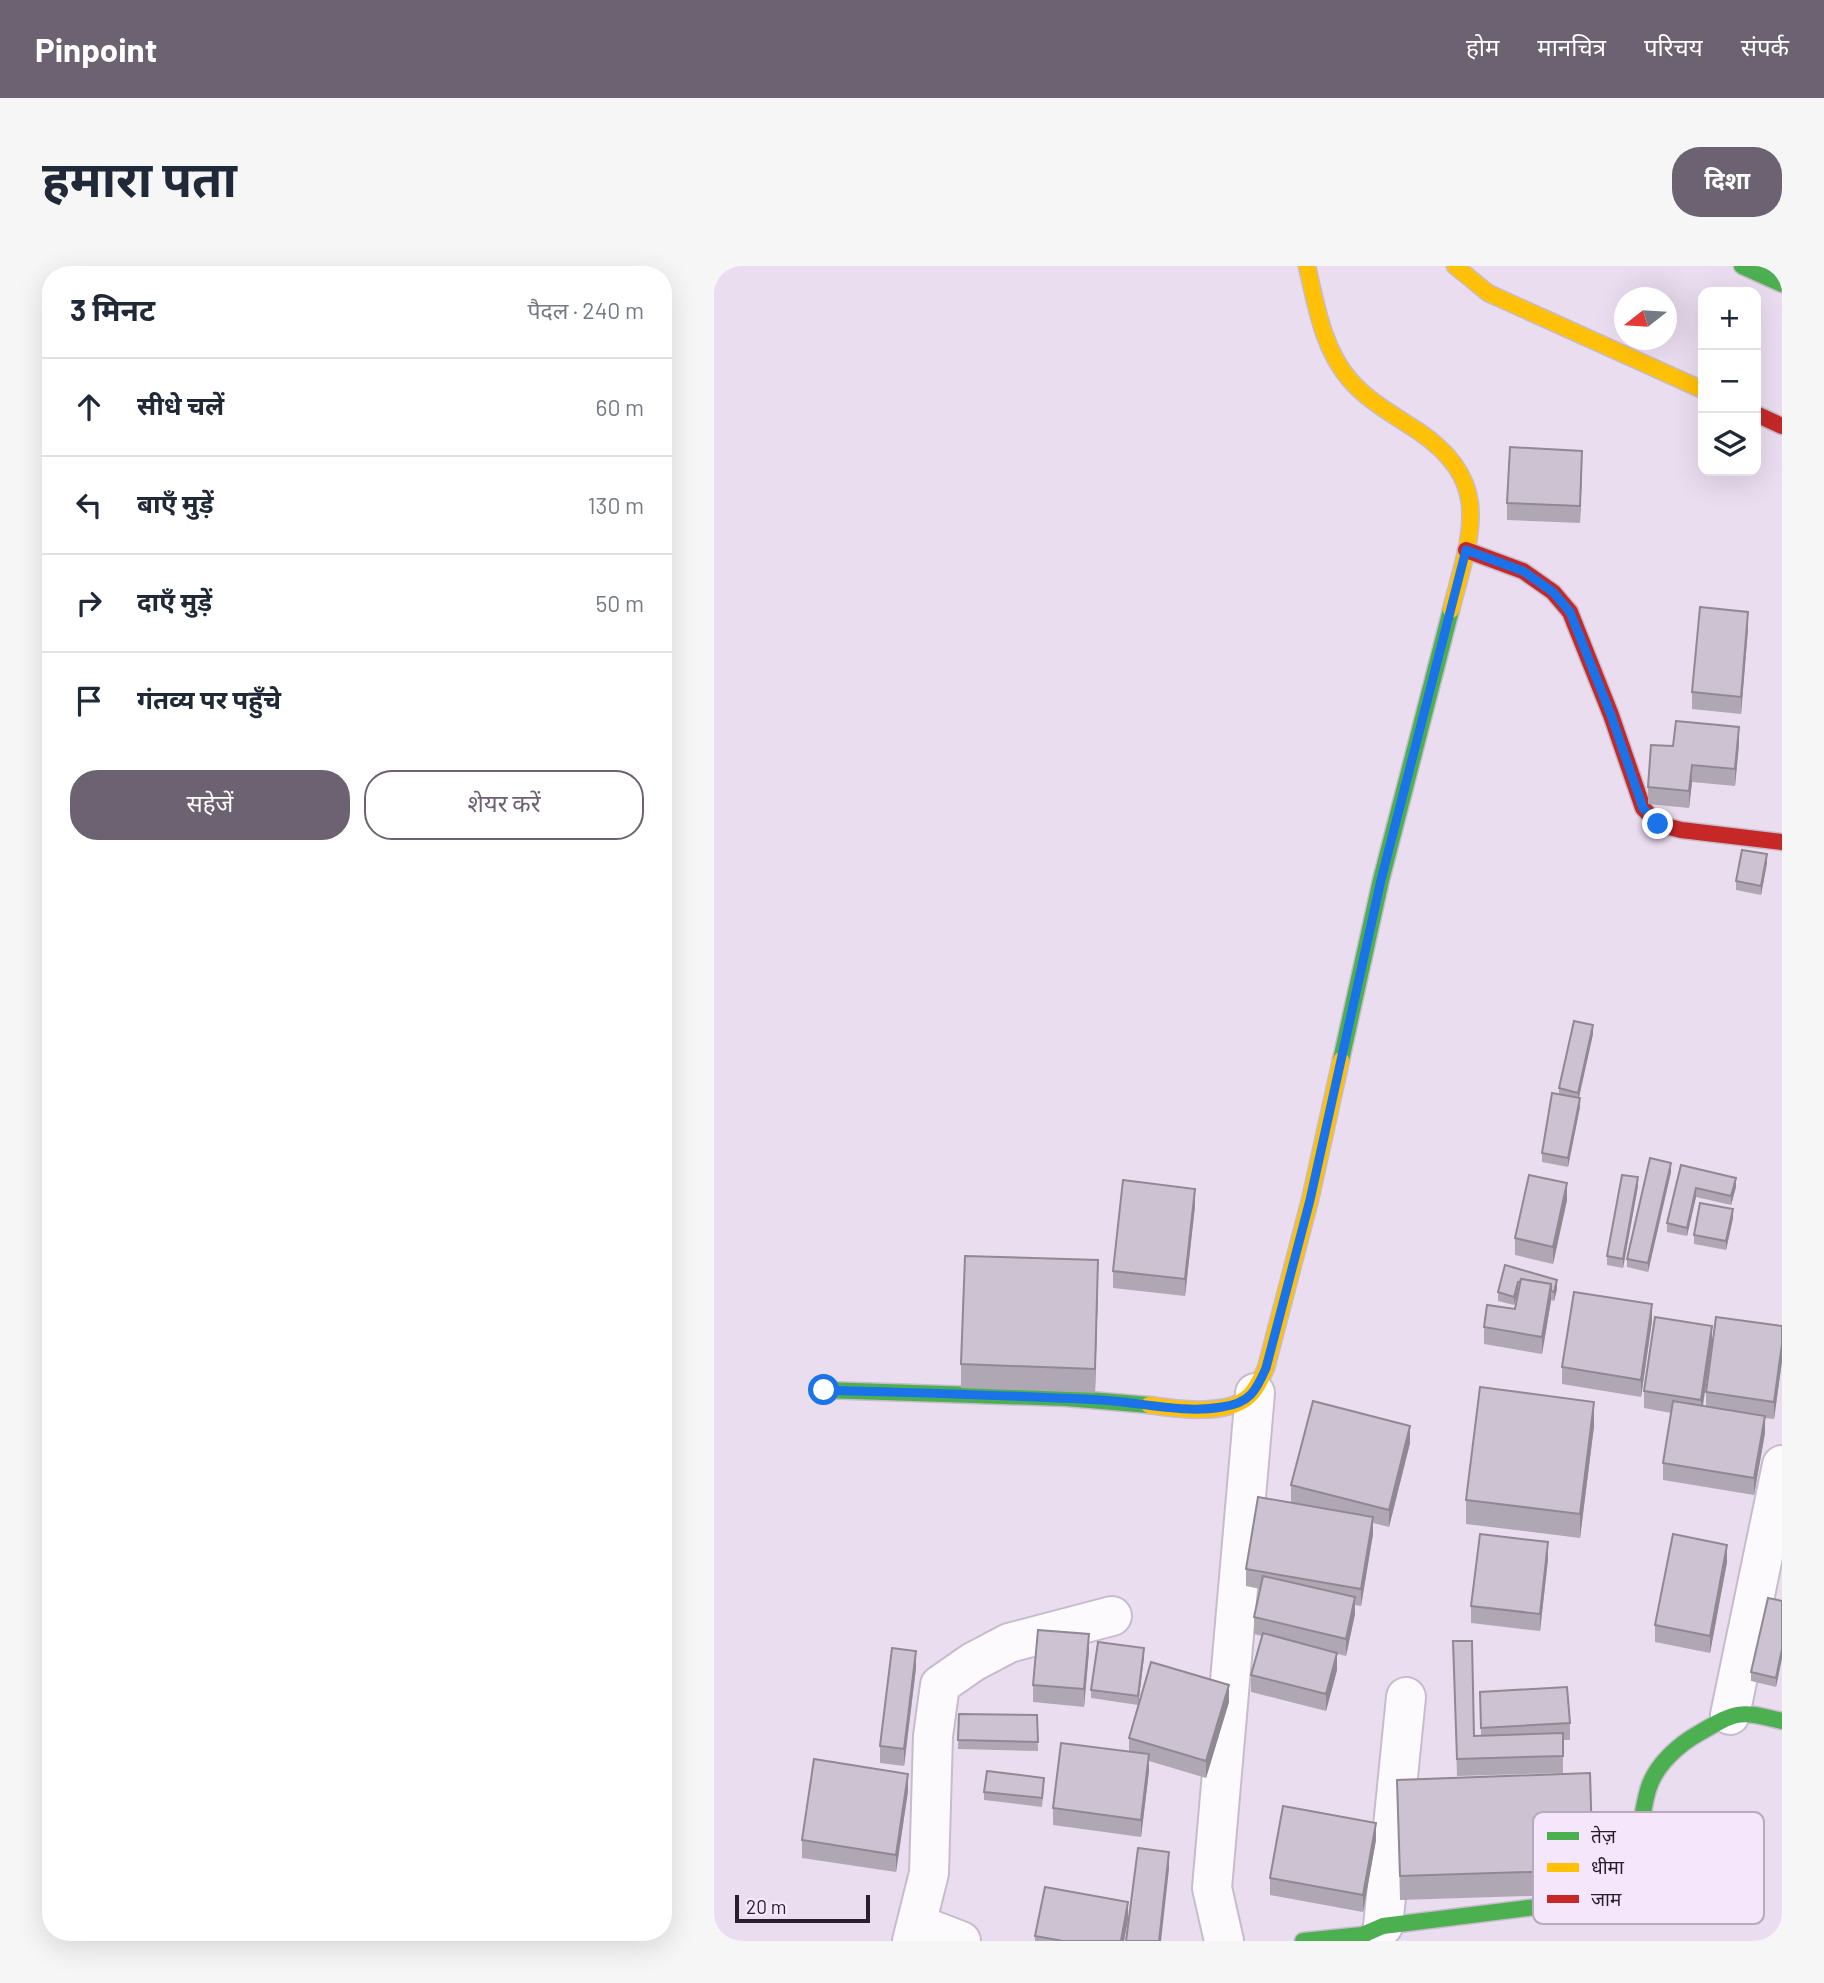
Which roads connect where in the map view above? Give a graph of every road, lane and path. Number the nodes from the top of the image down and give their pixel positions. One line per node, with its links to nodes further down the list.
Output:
1 (1307, 266): 8 (main road)
2 (1454, 266): 5 (main road)
3 (1742, 266): 4 (main road)
4 (1782, 284)
5 (1698, 388)
6 (1761, 416): 7 (main road)
7 (1782, 426)
8 (1466, 550): 9 (main road); 11 (main road)
9 (1782, 842)
10 (824, 1390): 11 (main road)
11 (1255, 1393): 22 (street)
12 (1782, 1465): 15 (street)
13 (1111, 1616): 20 (street)
14 (1406, 1697): 19 (street)
15 (1730, 1715): 16 (main road); 17 (main road)
16 (1782, 1721)
17 (1643, 1812)
18 (1533, 1907): 19 (main road)
19 (1383, 1926): 23 (main road)
20 (915, 1932): 21 (street)
21 (961, 1941)
22 (1224, 1941)
23 (1303, 1941)

